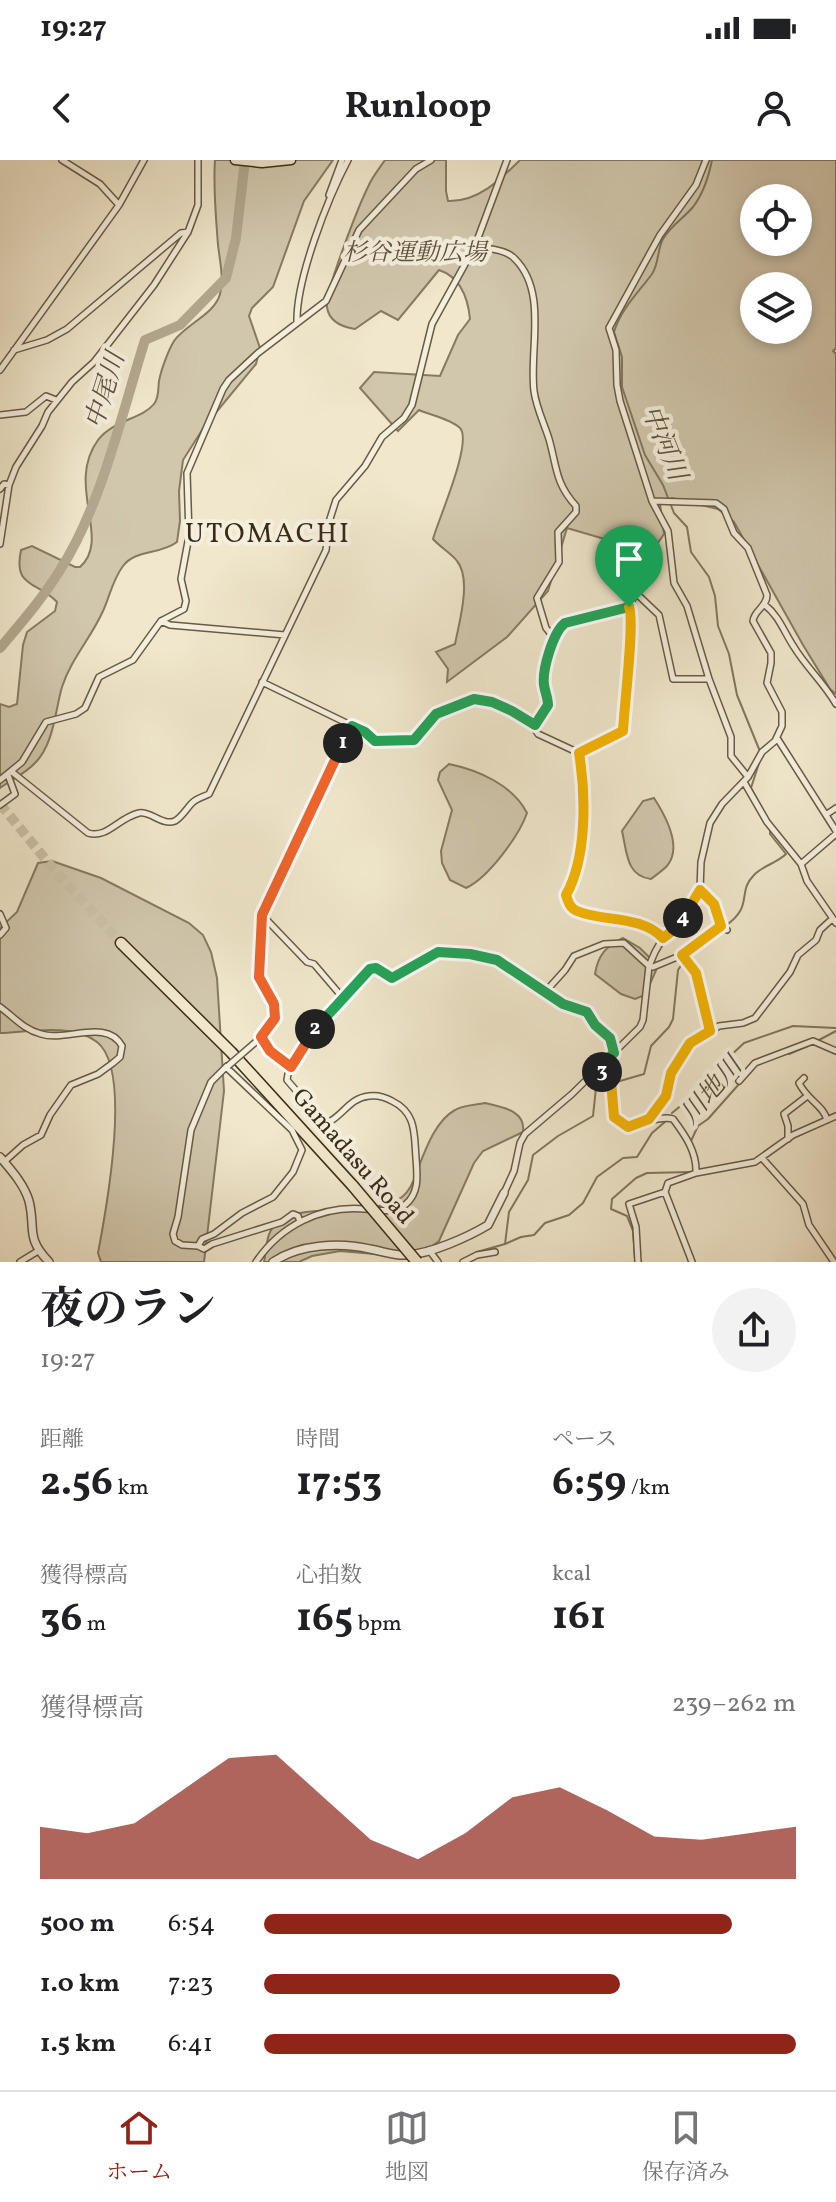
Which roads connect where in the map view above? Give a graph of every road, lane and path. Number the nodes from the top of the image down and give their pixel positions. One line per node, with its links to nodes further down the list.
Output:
1 (62, 160): 10 (street)
2 (144, 160): 10 (street)
3 (198, 160): 11 (street)
4 (235, 160): 5 (main road)
5 (291, 160)
6 (345, 160): 13 (street)
7 (431, 160): 13 (street)
8 (507, 160): 12 (street)
9 (706, 160): 20 (street)
10 (119, 205): 14 (street)
11 (188, 232): 14 (street); 16 (street)
12 (475, 246): 25 (street); 26 (street)
13 (297, 322): 24 (street)
14 (14, 350): 15 (street)
15 (0, 370)
16 (56, 400): 17 (street); 18 (street)
17 (0, 415)
18 (9, 485): 19 (street); 21 (street)
19 (0, 489)
20 (652, 501): 22 (street); 27 (street)
21 (0, 544)
22 (765, 604): 29 (street); 32 (street)
23 (629, 607): 26 (street); 27 (street); 33 (street)
24 (161, 621): 25 (street); 34 (street)
25 (285, 635): 28 (street)
26 (554, 638): 30 (street)
27 (709, 679): 36 (street)
28 (262, 682): 31 (street); 34 (street)
29 (836, 704)
30 (535, 725): 31 (street); 33 (street)
31 (352, 726): 44 (street)
32 (777, 738): 36 (street); 39 (street)
33 (579, 753): 47 (street)
34 (10, 774): 35 (street); 37 (street)
35 (0, 780)
36 (746, 780): 41 (street); 42 (street)
37 (0, 805)
38 (836, 808): 39 (street)
39 (827, 814): 40 (street)
40 (836, 832): 41 (street)
41 (801, 864): 45 (street)
42 (700, 890): 47 (street); 49 (street)
43 (0, 914): 46 (street)
44 (262, 915): 52 (street); 55 (street)
45 (834, 921): 54 (street)
46 (0, 935)
47 (663, 938): 50 (street)
48 (121, 943): 82 (highway, Gamadasu Road, bridge)
49 (683, 957): 50 (street); 54 (street)
50 (649, 966): 51 (street); 57 (street)
51 (547, 990): 52 (street); 57 (street)
52 (343, 998): 59 (street)
53 (0, 1007): 69 (street)
54 (710, 1031): 65 (street)
55 (260, 1038): 58 (street, bridge); 59 (street)
56 (836, 1051): 62 (street)
57 (614, 1053): 60 (street)
58 (227, 1066): 74 (street); 74 (street)
59 (291, 1067): 73 (street)
60 (595, 1070): 65 (street); 72 (street)
61 (804, 1078): 63 (street)
62 (739, 1081)
63 (806, 1097): 66 (street); 67 (street)
64 (836, 1116): 66 (street)
65 (649, 1119): 70 (street)
66 (827, 1120): 67 (street)
67 (788, 1139): 68 (street)
68 (762, 1158): 70 (street); 87 (street)
69 (2, 1160): 76 (street)
70 (696, 1173): 71 (street)
71 (665, 1192): 85 (street); 86 (street)
72 (504, 1193): 75 (street)
73 (300, 1222): 74 (street); 80 (street)
74 (198, 1246)
75 (429, 1250): 81 (street); 83 (street)
76 (38, 1251): 78 (street); 79 (street)
77 (492, 1260): 84 (street)
78 (20, 1262)
79 (49, 1262)
80 (256, 1262)
81 (273, 1262)
82 (417, 1262)
83 (438, 1262)
84 (463, 1262)
85 (638, 1262)
86 (692, 1262)
87 (834, 1262)

